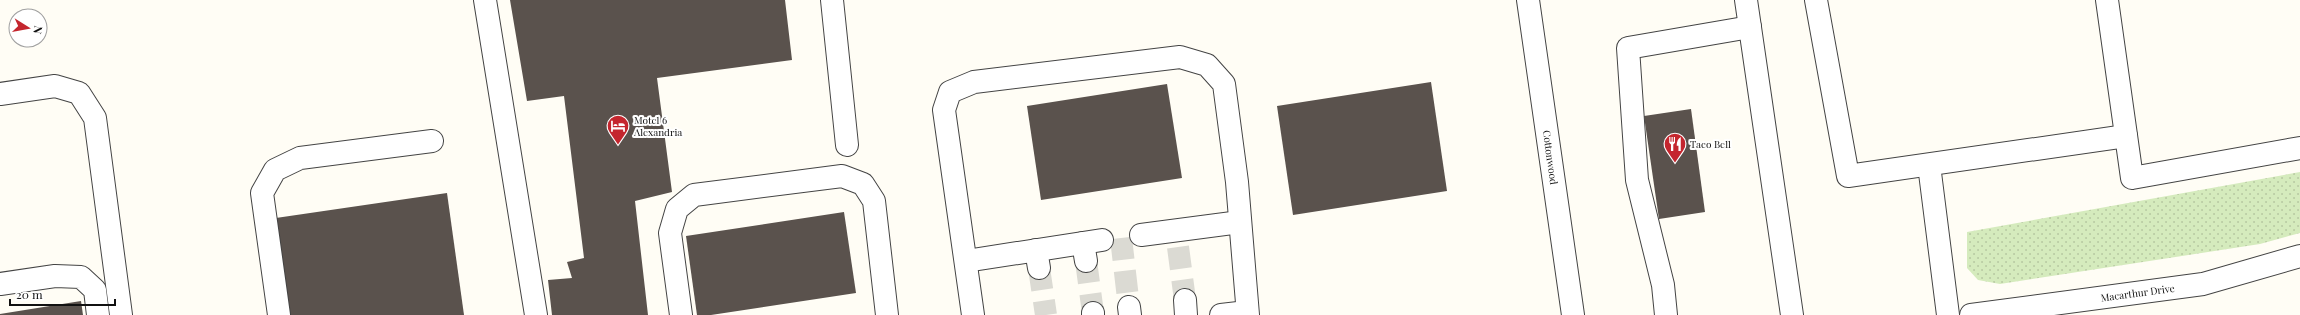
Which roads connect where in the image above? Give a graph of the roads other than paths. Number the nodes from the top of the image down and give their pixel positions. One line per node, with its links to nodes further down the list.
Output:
1 (485, 0): 24 (street)
2 (832, 0): 11 (street)
3 (1528, 0): 29 (street, Cottonwood)
4 (1746, 0): 7 (street)
5 (1816, 0): 13 (street)
6 (2107, 0): 9 (street)
7 (1750, 27): 30 (street); 31 (street)
8 (0, 94): 22 (street)
9 (2126, 136): 12 (street); 13 (street)
10 (432, 141): 23 (street)
11 (847, 145)
12 (2300, 148)
13 (1930, 165): 32 (street)
14 (1240, 222): 15 (street); 18 (street); 20 (street)
15 (1141, 235)
16 (1090, 248): 18 (street)
17 (2300, 256): 33 (street, Macarthur Drive)
18 (966, 261): 27 (street)
19 (0, 284): 21 (street)
20 (1247, 313): 28 (street)
21 (98, 315)
22 (121, 315)
23 (279, 315)
24 (536, 315)
25 (681, 315): 26 (street)
26 (887, 315)
27 (973, 315)
28 (1221, 315)
29 (1573, 315)
30 (1666, 315)
31 (1792, 315)
32 (1948, 315)
33 (1971, 315)

